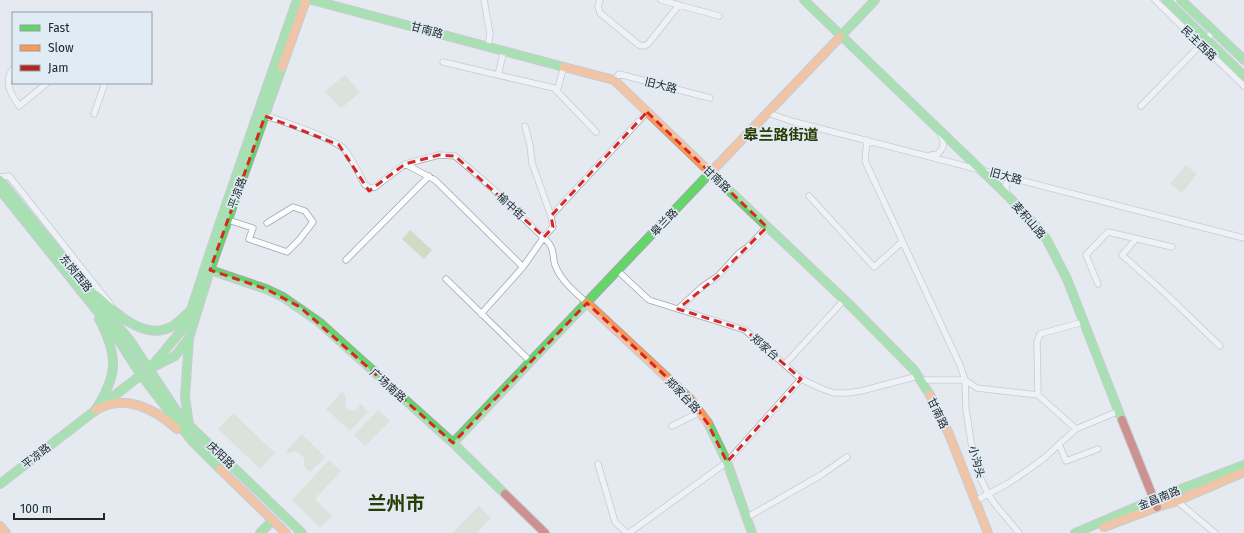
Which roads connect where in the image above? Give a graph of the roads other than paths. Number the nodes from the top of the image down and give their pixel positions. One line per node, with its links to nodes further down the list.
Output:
1 (297, 0): 35 (street, 平凉路)
2 (306, 0): 35 (street, 平凉路)
3 (312, 0): 17 (street, 甘南路)
4 (484, 0): 17 (street)
5 (600, 0): 12 (street)
6 (661, 0): 12 (street)
7 (804, 0): 15 (street, 麦积山路)
8 (875, 0): 15 (street, 皋兰路)
9 (1155, 0): 16 (street, 民主西路)
10 (1166, 0): 16 (street, 民主西路)
11 (1181, 0): 14 (street, 民主西路)
12 (679, 5): 13 (street)
13 (719, 16)
14 (1214, 31): 16 (street); 19 (street, 民主西路)
15 (841, 36): 33 (street, 皋兰路); 36 (street, 麦积山路)
16 (1203, 42): 24 (street, 民主西路); 28 (street, 民主西路); 31 (street)
17 (488, 46): 18 (street, 甘南路)
18 (504, 50): 21 (street, 甘南路); 23 (street)
19 (1244, 60)
20 (443, 62): 23 (street)
21 (564, 66): 25 (street, 甘南路); 29 (street)
22 (12, 70): 26 (street)
23 (498, 75): 29 (street)
24 (1244, 76)
25 (614, 80): 30 (street, 旧大路); 32 (street, 甘南路)
26 (46, 84)
27 (105, 84): 34 (street)
28 (1244, 86)
29 (557, 91): 38 (street)
30 (710, 98)
31 (1141, 106)
32 (647, 112): 43 (street, 甘南路); 51 (street)
33 (768, 113): 39 (street, 旧大路); 43 (street, 皋兰路)
34 (94, 114)
35 (261, 115): 41 (street, 榆中街); 52 (street, 平凉路); 70 (street, 平凉路)
36 (930, 121): 40 (street); 42 (street, 麦积山路)
37 (525, 126): 51 (street)
38 (596, 132)
39 (867, 140): 40 (street, 旧大路); 58 (street, 小沟头)
40 (919, 153): 42 (street, 旧大路)
41 (405, 164): 44 (street); 55 (street, 榆中街)
42 (981, 169): 47 (street, 旧大路); 50 (street, 麦积山路)
43 (711, 173): 54 (street, 甘南路); 63 (street, 皋兰路)
44 (429, 176): 60 (street); 61 (street)
45 (0, 177): 71 (street, 东岗西路)
46 (0, 180): 66 (street, 东岗西路)
47 (1023, 180): 50 (street); 56 (street, 旧大路)
48 (0, 190): 66 (street, 东岗西路)
49 (809, 196): 58 (street)
50 (1018, 206): 73 (street, 麦积山路)
51 (551, 216): 55 (street)
52 (228, 220): 53 (street); 62 (street, 平凉路)
53 (267, 223)
54 (767, 227): 67 (street, 甘南路); 69 (street)
55 (544, 237): 61 (street); 68 (street, 榆中街)
56 (1244, 238)
57 (1136, 239): 59 (street); 65 (street); 75 (street)
58 (902, 242): 82 (street, 小沟头)
59 (1172, 247)
60 (346, 260)
61 (523, 267): 72 (street)
62 (210, 270): 74 (street, 平凉路); 91 (street, 广场南路)
63 (618, 271): 68 (street, 皋兰路); 69 (street, 郑家台)
64 (446, 279): 72 (street)
65 (1098, 284)
66 (86, 290): 71 (street); 78 (street, 东岗西路); 79 (street, 东岗西路); 85 (street)
67 (844, 300): 77 (street); 81 (street, 甘南路)
68 (587, 303): 76 (street, 皋兰路); 86 (street, 郑家台路)
69 (678, 309): 77 (street, 郑家台)
70 (190, 310): 71 (street); 78 (street, 平凉路)
71 (118, 313)
72 (481, 314): 76 (street)
73 (1083, 322): 83 (street); 84 (street, 麦积山路)
74 (189, 338): 78 (street, 平凉路); 87 (street)
75 (1220, 346)
76 (531, 362): 91 (street, 皋兰路)
77 (785, 364): 80 (street, 郑家台)
78 (149, 369): 79 (street, 平凉路); 87 (street, 庆阳路)
79 (141, 375): 85 (street, 平凉路); 90 (street, 庆阳路)
80 (801, 378): 81 (street, 郑家台); 95 (street)
81 (919, 378): 82 (street, 郑家台); 101 (street, 甘南路)
82 (965, 380): 83 (street); 100 (street, 小沟头)
83 (1038, 395): 89 (street)
84 (1119, 411): 89 (street); 103 (street, 麦积山路)
85 (94, 412): 90 (street); 99 (street, 平凉路)
86 (700, 412): 88 (street); 95 (street, 郑家台路)
87 (189, 425): 111 (street, 庆阳路)
88 (672, 426)
89 (1076, 429): 92 (street)
90 (192, 442): 105 (street, 庆阳路)
91 (453, 443): 112 (street, 广场南路)
92 (1059, 444): 93 (street); 100 (street)
93 (1098, 449)
94 (847, 457): 104 (street)
95 (727, 462): 104 (street, 郑家台路); 114 (street)
96 (598, 464): 107 (street)
97 (1244, 465): 103 (street, 金昌南路)
98 (1244, 472): 102 (street, 金昌南路)
99 (0, 484)
100 (988, 494): 101 (street); 117 (street, 小沟头)
101 (975, 501): 116 (street, 甘南路)
102 (1177, 501): 103 (street, 金昌南路); 120 (street)
103 (1156, 503): 118 (street, 金昌南路); 119 (street, 金昌南路)
104 (746, 518): 115 (street, 郑家台路)
105 (273, 520): 109 (street); 110 (street, 庆阳路)
106 (0, 526): 108 (street)
107 (619, 526): 113 (street); 114 (street)
108 (6, 533)
109 (260, 533)
110 (286, 533)
111 (302, 533)
112 (545, 533)
113 (621, 533)
114 (628, 533)
115 (752, 533)
116 (988, 533)
117 (1019, 533)
118 (1076, 533)
119 (1089, 533)
120 (1215, 533)

